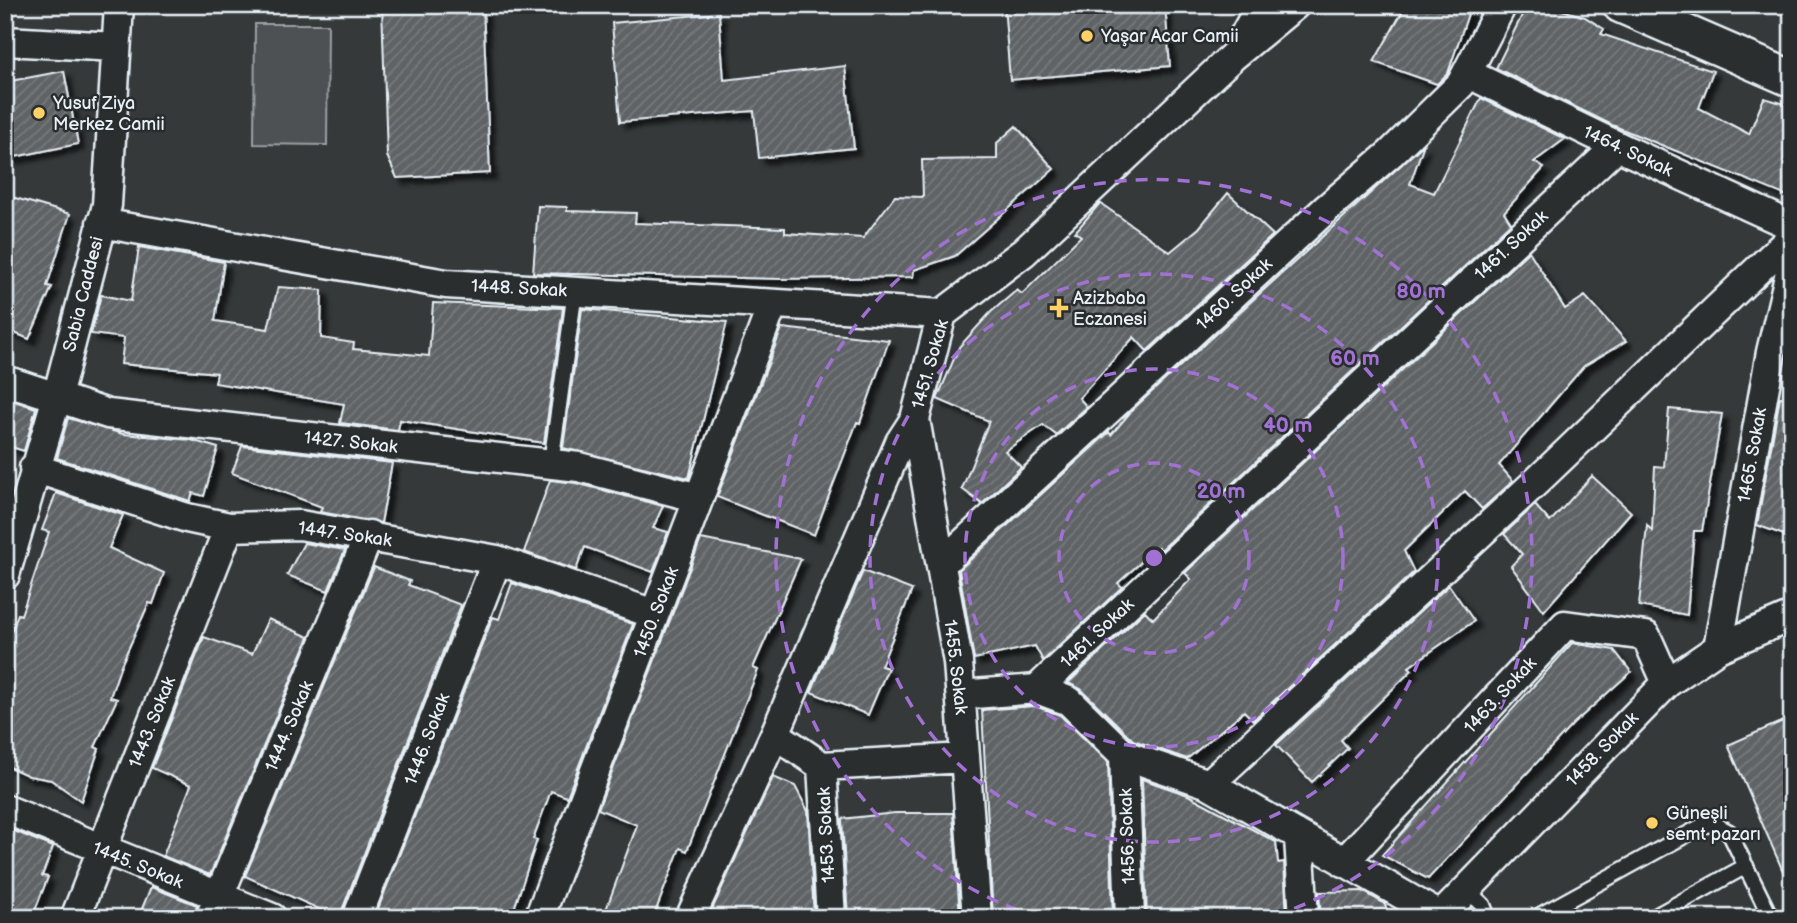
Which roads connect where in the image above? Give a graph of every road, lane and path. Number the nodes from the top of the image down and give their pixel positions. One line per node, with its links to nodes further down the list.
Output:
1 (118, 5): 7 (street, Sabia Caddesi)
2 (1261, 5): 8 (street)
3 (1295, 5): 8 (street, 1451. Sokak)
4 (1502, 5): 9 (street, 1460. Sokak)
5 (1621, 5): 10 (street)
6 (5, 41): 7 (street)
7 (116, 47): 12 (street, Sabia Caddesi)
8 (1232, 57): 18 (street, 1451. Sokak)
9 (1467, 72): 11 (street, 1464. Sokak); 28 (street, 1460. Sokak)
10 (1792, 79)
11 (1617, 146): 13 (street, 1464. Sokak); 34 (street, 1461. Sokak)
12 (101, 223): 16 (street, 1448. Sokak); 20 (street, Sabia Caddesi)
13 (1792, 226)
14 (1792, 237): 40 (street)
15 (1792, 264): 32 (street, 1465. Sokak)
16 (575, 291): 17 (street, 1448. Sokak); 22 (lane)
17 (772, 306): 18 (street, 1448. Sokak); 24 (street, 1450. Sokak)
18 (942, 314): 21 (street, 1451. Sokak)
19 (5, 380): 20 (street, 1427. Sokak)
20 (57, 397): 22 (street, 1427. Sokak); 23 (street, Sabia Caddesi)
21 (915, 419): 28 (street, 1455. Sokak); 36 (street, 1451. Sokak)
22 (551, 464): 24 (street, 1427. Sokak)
23 (34, 468): 25 (street, 1447. Sokak); 29 (street, Sabia Caddesi)
24 (699, 498): 30 (street, 1450. Sokak)
25 (229, 527): 26 (street, 1447. Sokak); 43 (street, 1443. Sokak)
26 (369, 535): 27 (street, 1447. Sokak); 47 (street, 1444. Sokak)
27 (497, 560): 30 (street, 1447. Sokak); 51 (street, 1446. Sokak)
28 (941, 564): 35 (street, 1455. Sokak)
29 (5, 575)
30 (654, 614): 52 (street, 1450. Sokak)
31 (1792, 616): 32 (street, 1458. Sokak)
32 (1718, 648): 33 (street, 1458. Sokak)
33 (1667, 683): 44 (street, 1463. Sokak); 46 (street, 1458. Sokak)
34 (1037, 689): 35 (street); 37 (street)
35 (961, 695): 38 (street, 1455. Sokak)
36 (775, 734): 39 (street, 1453. Sokak); 53 (street, 1451. Sokak)
37 (1124, 755): 40 (street); 56 (street, 1456. Sokak)
38 (965, 758): 39 (street); 55 (street, 1455. Sokak)
39 (822, 766): 54 (street, 1453. Sokak)
40 (1209, 784): 42 (street)
41 (5, 809): 43 (street, 1445. Sokak)
42 (1300, 838): 44 (street); 57 (street)
43 (102, 851): 47 (street, 1445. Sokak); 49 (street, 1443. Sokak)
44 (1343, 862): 48 (street)
45 (1746, 866): 59 (lane); 60 (lane); 61 (lane)
46 (1466, 889): 48 (street, 1458. Sokak); 58 (lane)
47 (215, 907): 50 (street, 1445. Sokak)
48 (1440, 917)
49 (75, 918)
50 (272, 918)
51 (356, 918)
52 (539, 918)
53 (690, 918)
54 (831, 918)
55 (977, 918)
56 (1130, 918)
57 (1304, 918)
58 (1488, 918)
59 (1535, 918)
60 (1652, 918)
61 (1771, 918)

